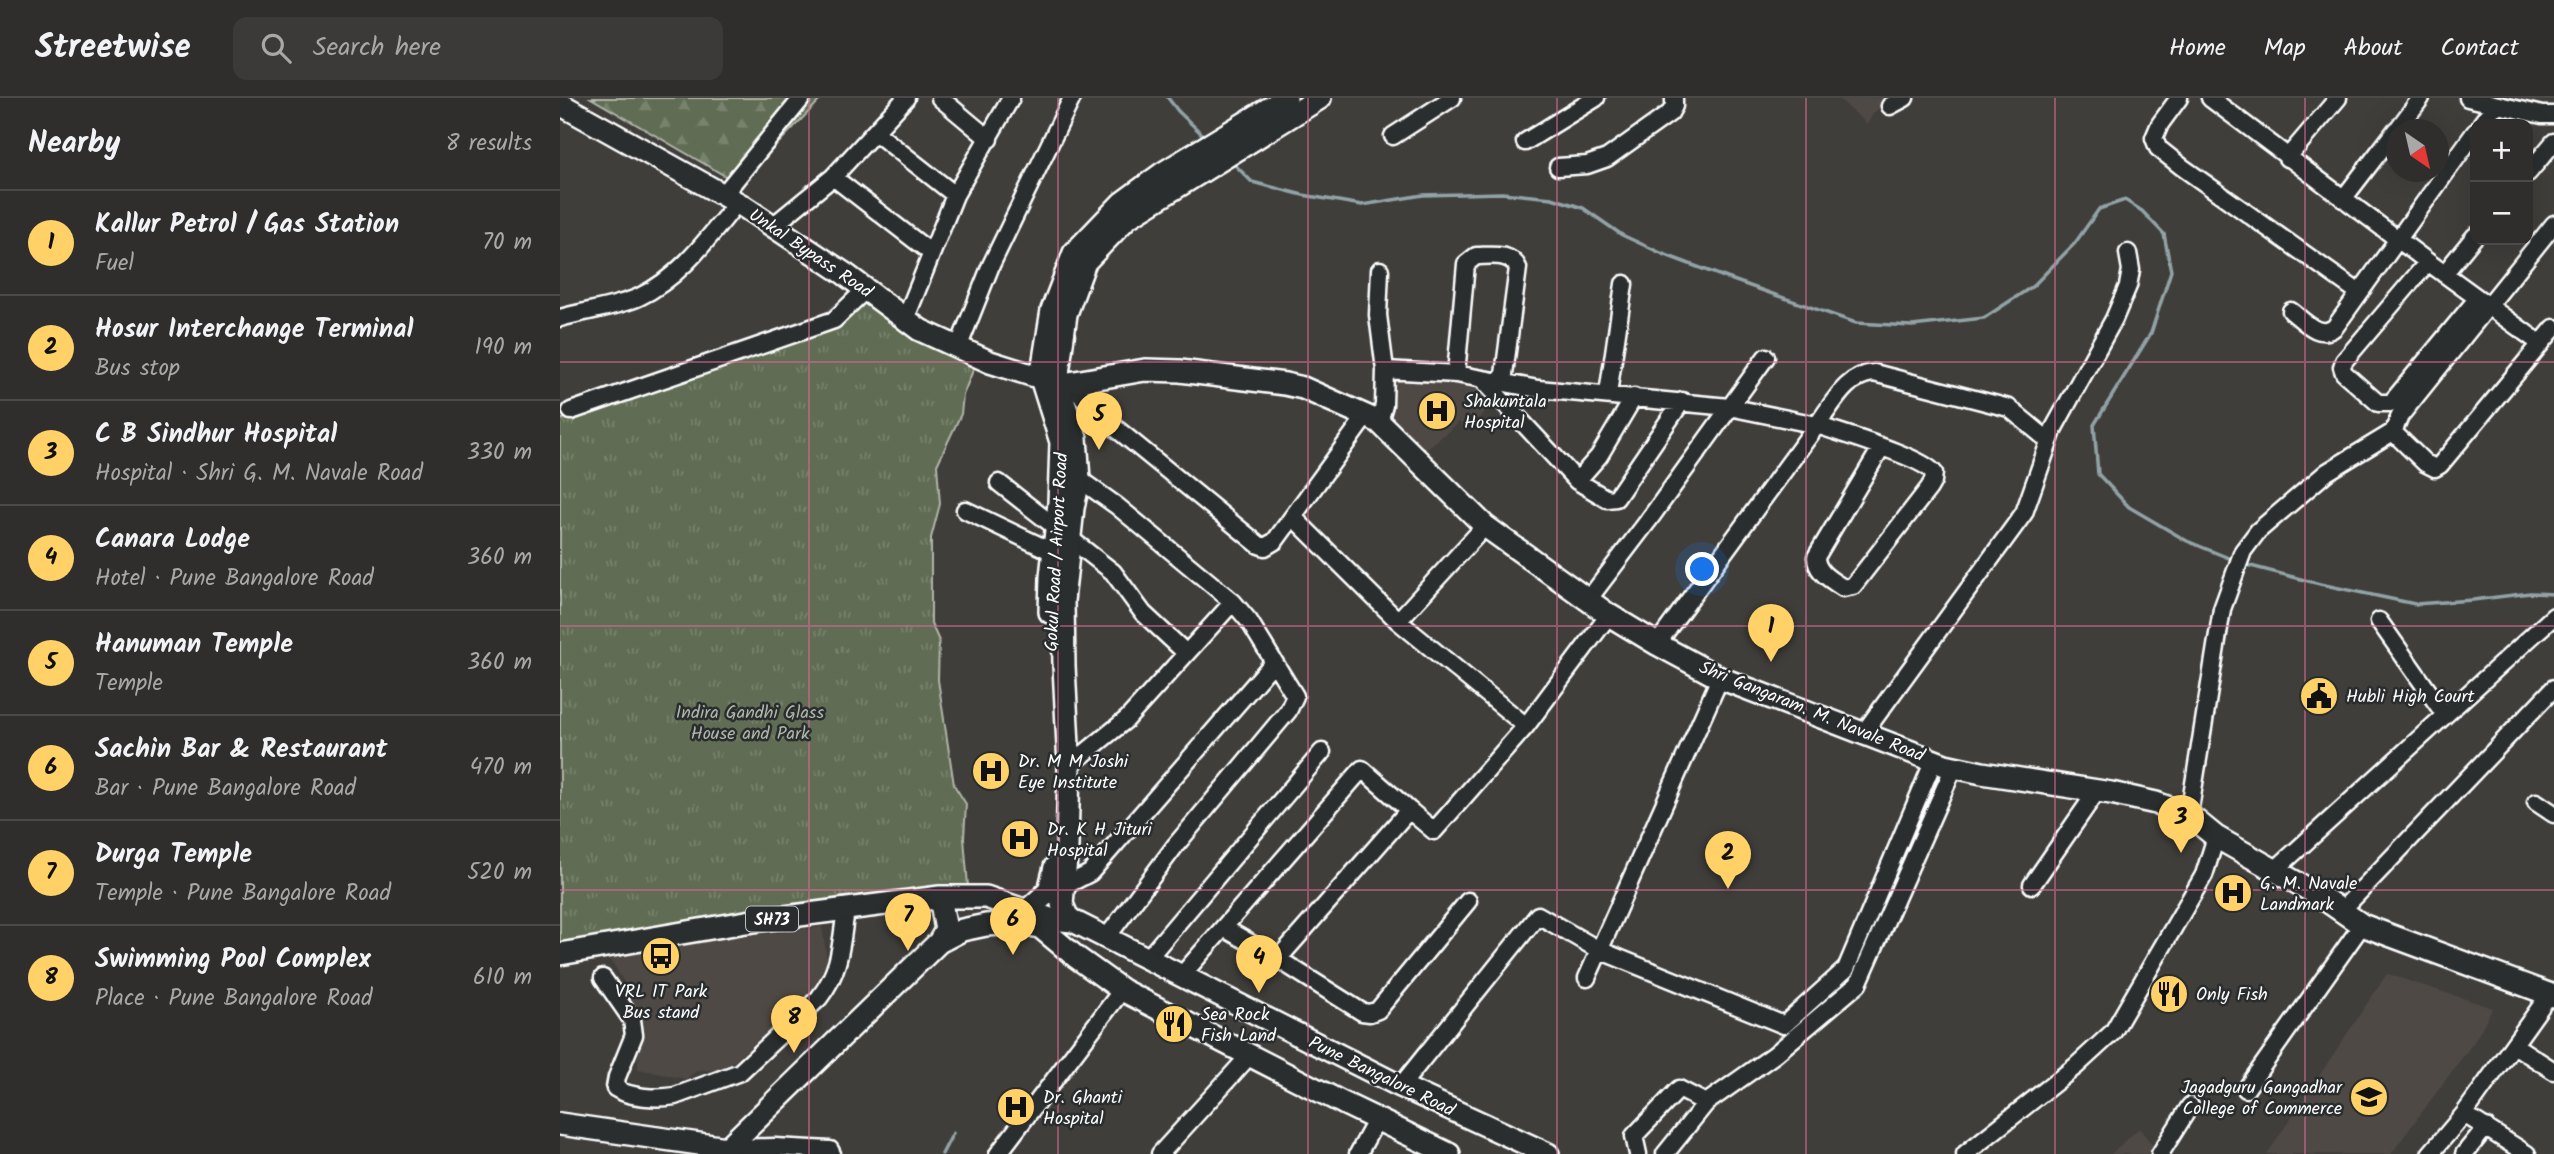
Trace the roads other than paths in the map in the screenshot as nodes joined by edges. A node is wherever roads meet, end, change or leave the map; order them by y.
1 (802, 98) edge
2 (906, 98) edge
3 (940, 98) edge
4 (1011, 98) edge
5 (1072, 98) edge
6 (1286, 98) edge
7 (1320, 98) edge
8 (1452, 98) edge
9 (1596, 98) edge
10 (1674, 98) edge
11 (1905, 98) edge
12 (2179, 98) edge
13 (2210, 98) edge
14 (2338, 98) edge
15 (2421, 98) edge
16 (2468, 98) edge
17 (560, 104) edge
18 (2495, 105) junction
19 (1890, 107) dead end
20 (2554, 115) edge
21 (2405, 119) edge
22 (2485, 119) edge
23 (875, 132) junction
24 (1393, 136) dead end
25 (989, 139) junction
26 (1237, 139) junction
27 (2470, 139) edge
28 (1525, 142) dead end
29 (2554, 142) edge
30 (2386, 144) edge
31 (2287, 158) junction
32 (1558, 167) dead end
33 (2533, 167) edge
34 (833, 177) junction
35 (955, 195) junction
36 (730, 199) junction
37 (2343, 199) junction
38 (2554, 224) edge
39 (773, 226) junction
40 (2398, 240) junction
41 (2470, 242) edge
42 (930, 252) junction
43 (2129, 253) dead end
44 (2428, 262) junction
45 (1380, 270) dead end
46 (2444, 274) junction
47 (1624, 284) dead end
48 (865, 289) junction
49 (2358, 292) junction
50 (2482, 302) junction
51 (2291, 311) dead end
52 (560, 318) edge
53 (905, 320) junction
54 (2554, 328) edge
55 (2541, 344) junction
56 (958, 348) junction
57 (1766, 357) dead end
58 (1385, 370) junction
59 (1456, 374) junction
60 (1482, 379) junction
61 (1056, 381) junction
62 (1503, 383) junction
63 (1608, 394) junction
64 (1634, 397) junction
65 (1682, 401) junction
66 (1728, 407) junction
67 (571, 411) dead end
68 (1373, 419) junction
69 (1817, 425) junction
70 (2393, 432) junction
71 (2049, 441) junction
72 (1881, 448) junction
73 (1079, 479) junction
74 (1577, 481) junction
75 (999, 483) dead end
76 (965, 510) dead end
77 (1293, 517) junction
78 (1485, 526) junction
79 (1060, 540) junction
80 (1588, 600) junction
81 (1233, 602) junction
82 (1609, 615) junction
83 (2554, 616) edge
84 (1398, 621) junction
85 (2379, 621) dead end
86 (1657, 644) junction
87 (1186, 653) junction
88 (1273, 663) junction
89 (1720, 678) junction
90 (2554, 688) edge
91 (2445, 715) junction
92 (1526, 726) junction
93 (1863, 734) junction
94 (1322, 752) dead end
95 (1944, 764) junction
96 (1069, 766) junction
97 (2097, 791) junction
98 (2536, 802) dead end
99 (1409, 810) junction
100 (2554, 814) edge
101 (2189, 815) junction
102 (2216, 837) junction
103 (2275, 870) junction
104 (1061, 877) junction
105 (2032, 885) dead end
106 (940, 897) junction
107 (1468, 901) dead end
108 (846, 909) junction
109 (2341, 911) junction
110 (1039, 919) junction
111 (1073, 921) junction
112 (2362, 925) junction
113 (1224, 928) junction
114 (1107, 937) junction
115 (939, 942) junction
116 (1599, 950) junction
117 (560, 954) edge
118 (1148, 958) junction
119 (1278, 958) junction
120 (1182, 975) junction
121 (603, 978) dead end
122 (1587, 978) dead end
123 (1122, 990) junction
124 (2552, 995) edge
125 (2514, 1045) junction
126 (1250, 1055) junction
127 (2554, 1071) edge
128 (1400, 1087) junction
129 (2246, 1089) dead end
130 (1706, 1103) junction
131 (2190, 1107) dead end
132 (2464, 1114) junction
133 (1377, 1119) junction
134 (560, 1124) edge
135 (2486, 1127) junction
136 (725, 1151) edge
137 (1002, 1152) edge
138 (832, 1154) edge
139 (1160, 1154) edge
140 (1358, 1154) edge
141 (1449, 1154) edge
142 (1548, 1154) edge
143 (1638, 1154) edge
144 (1665, 1154) edge
145 (1965, 1154) edge
146 (2160, 1154) edge
147 (2430, 1154) edge
148 (2463, 1154) edge
149 (2527, 1154) edge

1 - 36 street
2 - 23 street
3 - 25 street
4 - 25 street
5 - 56 street
6 - 26 main road, Gokul Road / Airport Road
7 - 26 main road, Gokul Road / Airport Road
8 - 24 street
9 - 28 street
10 - 32 street
11 - 19 street
12 - 49 street
13 - 31 street
14 - 31 street
15 - 21 street
16 - 18 street
17 - 36 main road, Unkal Bypass Road
18 - 20 street
18 - 22 street
23 - 34 street
23 - 35 street
25 - 35 street
26 - 61 main road, Gokul Road / Airport Road
27 - 40 street
29 - 33 street
30 - 37 street
31 - 37 street
34 - 39 street
34 - 42 street
35 - 42 street
36 - 39 main road, Unkal Bypass Road
36 - 52 street
37 - 40 street
38 - 50 street
39 - 48 main road, Unkal Bypass Road
40 - 44 street
40 - 49 street
41 - 46 street
42 - 53 street
43 - 71 street
44 - 46 street
44 - 50 street
45 - 58 street
46 - 50 street
47 - 63 street
48 - 53 main road, Unkal Bypass Road
48 - 67 street
49 - 51 street
50 - 55 street
50 - 70 street
53 - 56 main road, Unkal Bypass Road
54 - 55 street
55 - 70 street
56 - 61 main road, Unkal Bypass Road
57 - 66 street
58 - 59 street
58 - 68 street
59 - 60 street
59 - 62 street
60 - 62 street
60 - 74 street
61 - 68 main road, Shri Gangaram. M. Navale Road
61 - 73 main road, Gokul Road / Airport Road
61 - 77 street
61 - 79 main road, Gokul Road / Airport Road
62 - 63 street
63 - 64 street
64 - 65 street
64 - 74 street
65 - 66 street
65 - 74 street
66 - 69 street
66 - 80 street
68 - 77 street
68 - 78 main road, Shri Gangaram. M. Navale Road
69 - 71 street
69 - 72 street
69 - 86 street
70 - 101 street
71 - 93 street
72 - 72 street
73 - 79 main road, Gokul Road / Airport Road
73 - 81 street
75 - 79 street
76 - 79 street
77 - 84 street
78 - 80 main road, Shri Gangaram. M. Navale Road
78 - 84 street
79 - 87 street
79 - 96 main road, Gokul Road / Airport Road
79 - 104 main road, Gokul Road / Airport Road
80 - 82 main road, Shri Gangaram. M. Navale Road
81 - 87 street
81 - 88 street
82 - 86 main road, Shri Gangaram. M. Navale Road
82 - 92 street
83 - 91 street
84 - 92 street
85 - 91 street
86 - 89 main road, Shri Gangaram. M. Navale Road
87 - 96 street
88 - 104 street
88 - 114 street
89 - 93 main road, Shri Gangaram. M. Navale Road
89 - 116 street
90 - 109 street
91 - 103 street
92 - 99 street
93 - 95 main road, Shri Gangaram. M. Navale Road
94 - 118 street
95 - 97 main road, Shri Gangaram. M. Navale Road
95 - 116 street
95 - 130 street
96 - 104 main road, Gokul Road / Airport Road
97 - 101 main road, Shri Gangaram. M. Navale Road
97 - 105 street
98 - 100 street
99 - 113 street
99 - 119 street
101 - 102 main road, Shri Gangaram. M. Navale Road
102 - 103 main road, Shri Gangaram. M. Navale Road
102 - 145 street
103 - 109 main road, Shri Gangaram. M. Navale Road
104 - 110 main road
104 - 111 main road, Gokul Road / Airport Road
106 - 108 main road, SH73
106 - 110 main road, Pune Bangalore Road / SH73
106 - 115 main road
107 - 119 street
108 - 117 main road, SH73
108 - 121 street
109 - 112 main road, Shri Gangaram. M. Navale Road
110 - 111 main road, Pune Bangalore Road / SH73
110 - 115 main road, Pune Bangalore Road / SH73
110 - 123 main road, Pune Bangalore Road / SH73
111 - 114 main road, Pune Bangalore Road / SH73
112 - 124 main road, Shri Gangaram. M. Navale Road
112 - 129 street
113 - 119 street
113 - 120 street
114 - 118 main road, Pune Bangalore Road / SH73
115 - 136 main road, Pune Bangalore Road / SH73
116 - 122 street
116 - 128 street
118 - 120 main road, Pune Bangalore Road / SH73
120 - 128 main road, Pune Bangalore Road / SH73
123 - 126 main road, Pune Bangalore Road / SH73
123 - 137 street
124 - 125 street
125 - 127 street
125 - 132 street
126 - 133 main road, Pune Bangalore Road / SH73
126 - 139 street
128 - 142 main road, Pune Bangalore Road / SH73
130 - 143 street
130 - 144 street
131 - 146 street
132 - 135 street
132 - 147 street
133 - 140 street
133 - 141 main road, Pune Bangalore Road / SH73
134 - 136 main road
135 - 148 street
135 - 149 street
136 - 138 street

